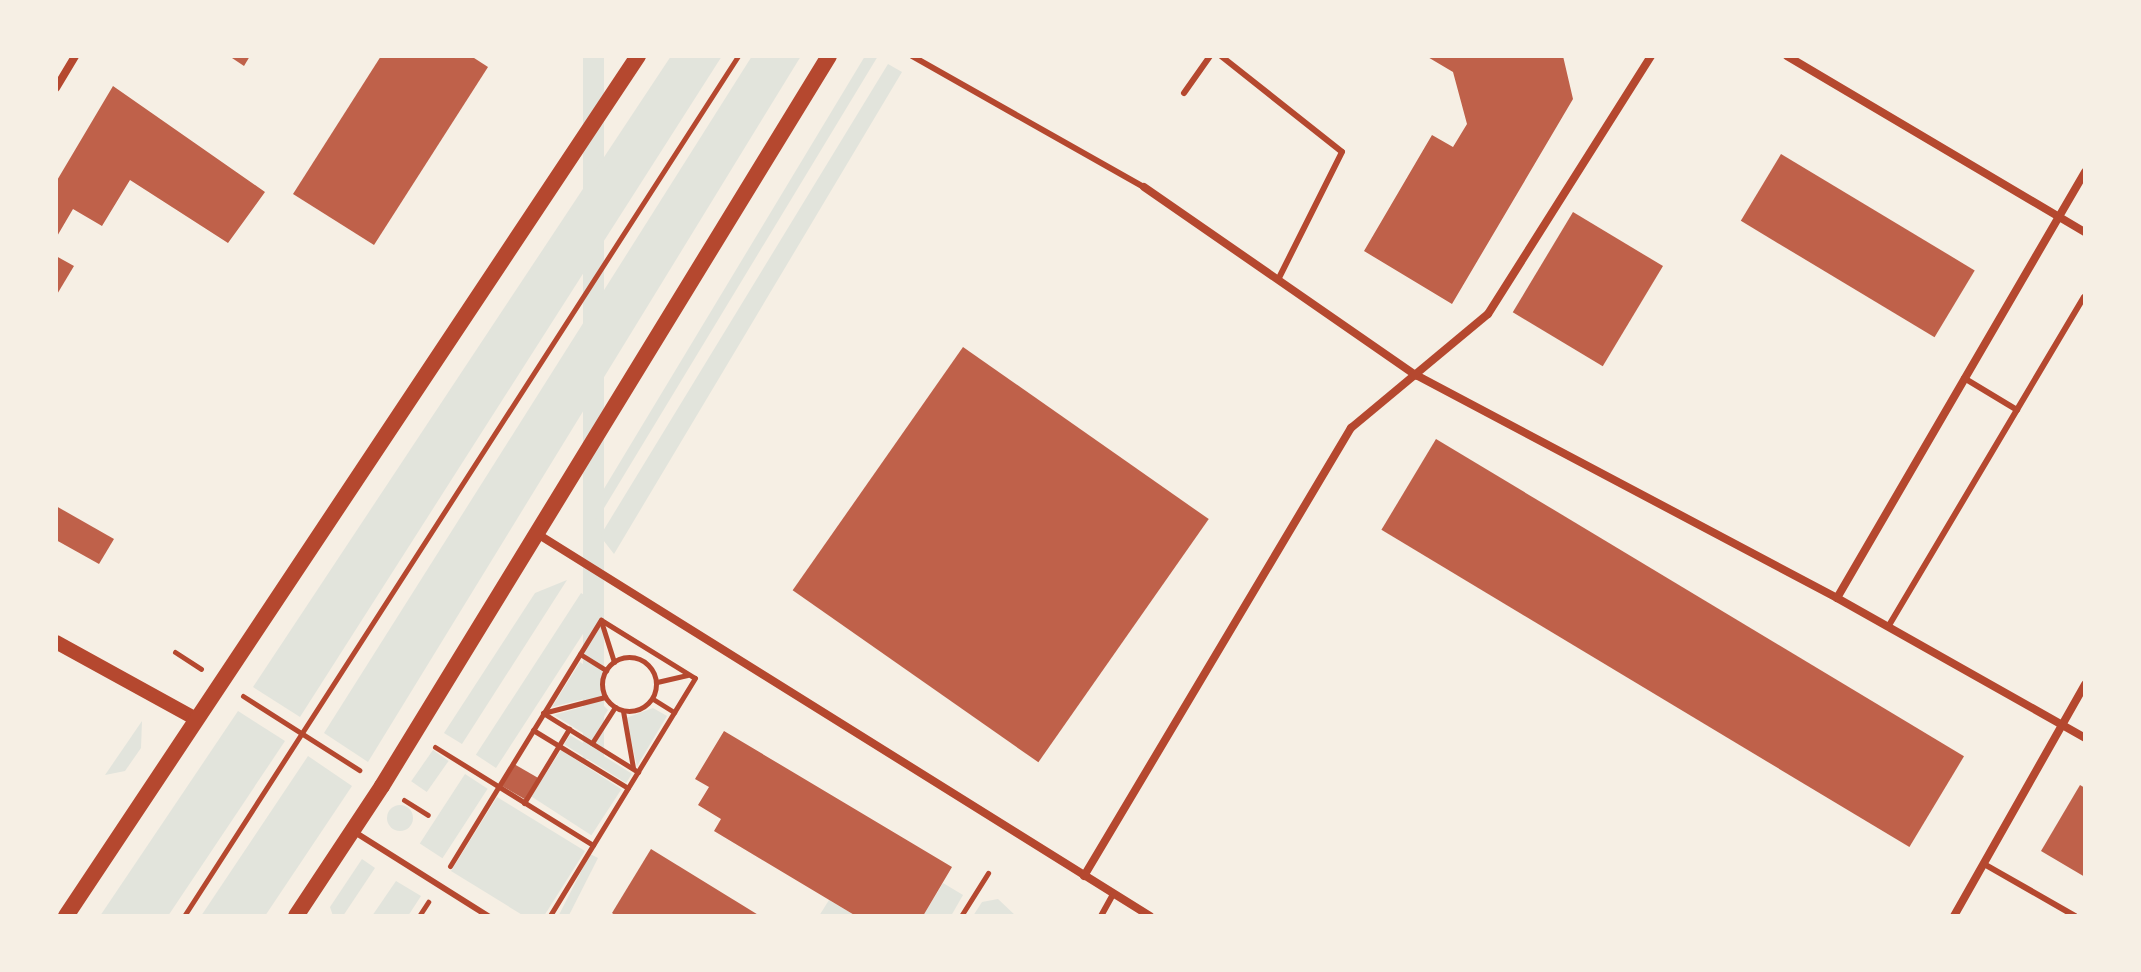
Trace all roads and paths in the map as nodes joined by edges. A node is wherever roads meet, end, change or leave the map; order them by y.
1 (75, 56) edge
2 (638, 56) edge
3 (738, 56) edge
4 (829, 56) edge
5 (912, 56) edge
6 (1210, 56) edge
7 (1221, 56) edge
8 (1651, 56) edge
9 (1787, 56) edge
10 (56, 88) edge
11 (1184, 93) dead end
12 (2085, 172) edge
13 (1144, 187) joint
14 (2059, 213) junction
15 (2085, 232) edge
16 (1279, 278) junction
17 (2084, 297) edge
18 (1416, 375) junction
19 (1964, 378) junction
20 (2017, 410) junction
21 (536, 533) junction
22 (1837, 598) junction
23 (601, 620) junction
24 (1888, 627) junction
25 (56, 642) edge
26 (650, 650) junction
27 (175, 652) dead end
28 (580, 654) junction
29 (644, 660) junction
30 (614, 662) junction
31 (606, 670) junction
32 (689, 674) junction
33 (657, 682) junction
34 (221, 683) junction
35 (2085, 684) edge
36 (605, 697) junction
37 (653, 699) junction
38 (615, 707) junction
39 (623, 711) junction
40 (674, 712) junction
41 (543, 713) junction
42 (196, 719) junction
43 (2065, 725) junction
44 (569, 729) junction
45 (533, 730) junction
46 (304, 735) junction
47 (413, 735) junction
48 (2085, 738) edge
49 (592, 743) junction
50 (559, 746) junction
51 (635, 770) junction
52 (382, 786) junction
53 (498, 787) junction
54 (628, 788) junction
55 (524, 803) junction
56 (428, 815) dead end
57 (353, 831) junction
58 (593, 845) junction
59 (1984, 864) junction
60 (988, 873) dead end
61 (1084, 876) junction
62 (439, 885) junction
63 (1114, 893) junction
64 (66, 916) edge
65 (184, 916) edge
66 (296, 916) edge
67 (419, 916) edge
68 (488, 916) edge
69 (550, 916) edge
70 (961, 916) edge
71 (1101, 916) edge
72 (1150, 916) edge
73 (1954, 916) edge
74 (2075, 916) edge

1 - 10 street
2 - 34 main road
3 - 46 path
4 - 21 main road
5 - 13 lane
6 - 11 lane
7 - 16 lane
8 - 18 street
9 - 14 street
12 - 14 street
13 - 16 street
14 - 15 street
14 - 19 street
16 - 18 street
17 - 20 lane
18 - 22 street
18 - 61 street
19 - 20 lane
19 - 22 street
20 - 24 lane
21 - 47 main road
21 - 61 street
22 - 24 street
23 - 26 path
23 - 28 path
23 - 30 path
24 - 43 street
25 - 42 street
26 - 29 path
26 - 32 path
27 - 34 path
28 - 31 path
28 - 41 path
29 - 30 path
29 - 33 path
30 - 31 path
31 - 36 path
32 - 33 path
32 - 40 path
33 - 37 path
34 - 42 main road
34 - 46 path
35 - 43 street
36 - 38 path
36 - 41 path
37 - 39 path
37 - 40 path
38 - 39 path
38 - 49 path
39 - 51 path
40 - 51 path
41 - 44 path
41 - 45 path
42 - 64 main road
43 - 48 street
43 - 59 street
44 - 49 path
44 - 50 path
45 - 50 path
45 - 53 path
46 - 52 path
46 - 65 path
47 - 52 main road
47 - 53 path
49 - 51 path
50 - 54 path
50 - 55 path
51 - 54 path
52 - 56 path
52 - 57 main road
53 - 55 path
53 - 62 path
54 - 58 path
55 - 58 path
57 - 62 lane
57 - 66 main road
58 - 69 path
59 - 73 street
59 - 74 lane
60 - 70 path
61 - 63 street
62 - 67 path
62 - 68 lane
63 - 71 lane
63 - 72 street

